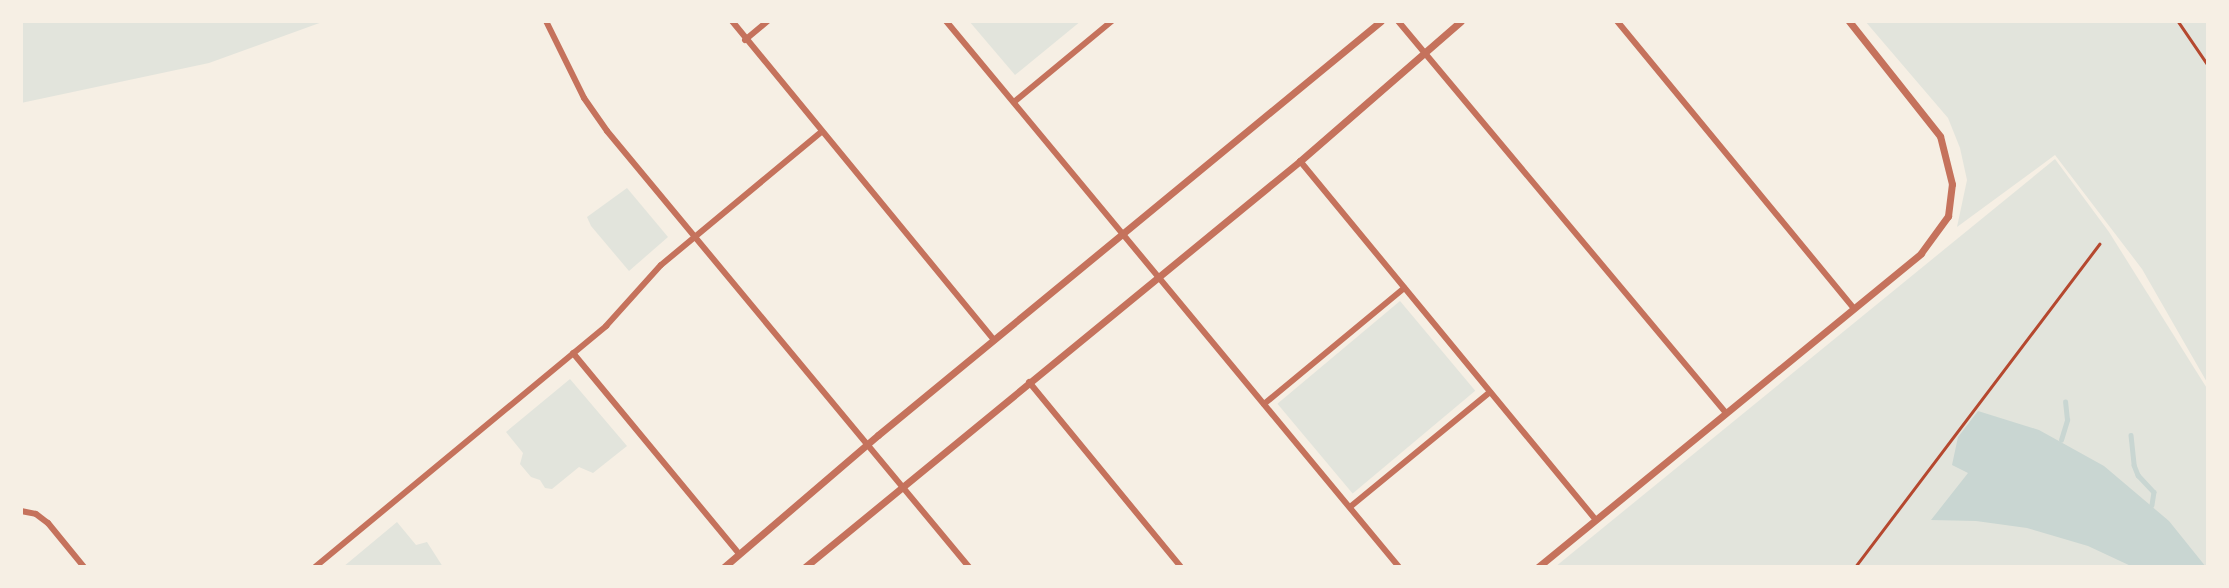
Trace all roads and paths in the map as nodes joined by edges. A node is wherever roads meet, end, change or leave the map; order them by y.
1 (546, 21) edge
2 (732, 21) edge
3 (768, 21) edge
4 (947, 21) edge
5 (1112, 21) edge
6 (1381, 21) edge
7 (1398, 21) edge
8 (1461, 21) edge
9 (1617, 21) edge
10 (1849, 21) edge
11 (2178, 21) edge
12 (745, 40) junction
13 (1426, 54) junction
14 (2208, 65) edge
15 (1014, 102) junction
16 (821, 132) junction
17 (1300, 161) junction
18 (1123, 234) junction
19 (694, 237) junction
20 (2099, 244) dead end
21 (1158, 276) junction
22 (1404, 288) junction
23 (1854, 309) junction
24 (993, 340) junction
25 (573, 353) junction
26 (1029, 382) junction
27 (1490, 392) junction
28 (1264, 404) junction
29 (1726, 413) junction
30 (867, 444) junction
31 (902, 487) junction
32 (1350, 508) junction
33 (21, 511) edge
34 (1596, 520) junction
35 (739, 554) junction
36 (85, 567) edge
37 (315, 567) edge
38 (724, 567) edge
39 (805, 567) edge
40 (969, 567) edge
41 (1181, 567) edge
42 (1399, 567) edge
43 (1538, 567) edge
44 (1855, 567) edge

1 - 19 street
2 - 12 street
3 - 12 street
4 - 15 street
5 - 15 street
6 - 18 street
7 - 13 street
8 - 13 street
9 - 23 street
10 - 23 street
11 - 14 path
12 - 16 street
13 - 17 street
13 - 29 street
15 - 18 street
16 - 19 street
16 - 24 street
17 - 21 street
17 - 22 street
18 - 21 street
18 - 24 street
19 - 25 street
19 - 30 street
20 - 44 path
21 - 26 street
21 - 28 street
22 - 27 street
22 - 28 street
23 - 29 street
24 - 30 street
25 - 35 street
25 - 37 street
26 - 31 street
26 - 41 street
27 - 32 street
27 - 34 street
28 - 32 street
29 - 34 street
30 - 31 street
30 - 35 street
31 - 39 street
31 - 40 street
32 - 42 street
33 - 36 street
34 - 43 street
35 - 38 street

